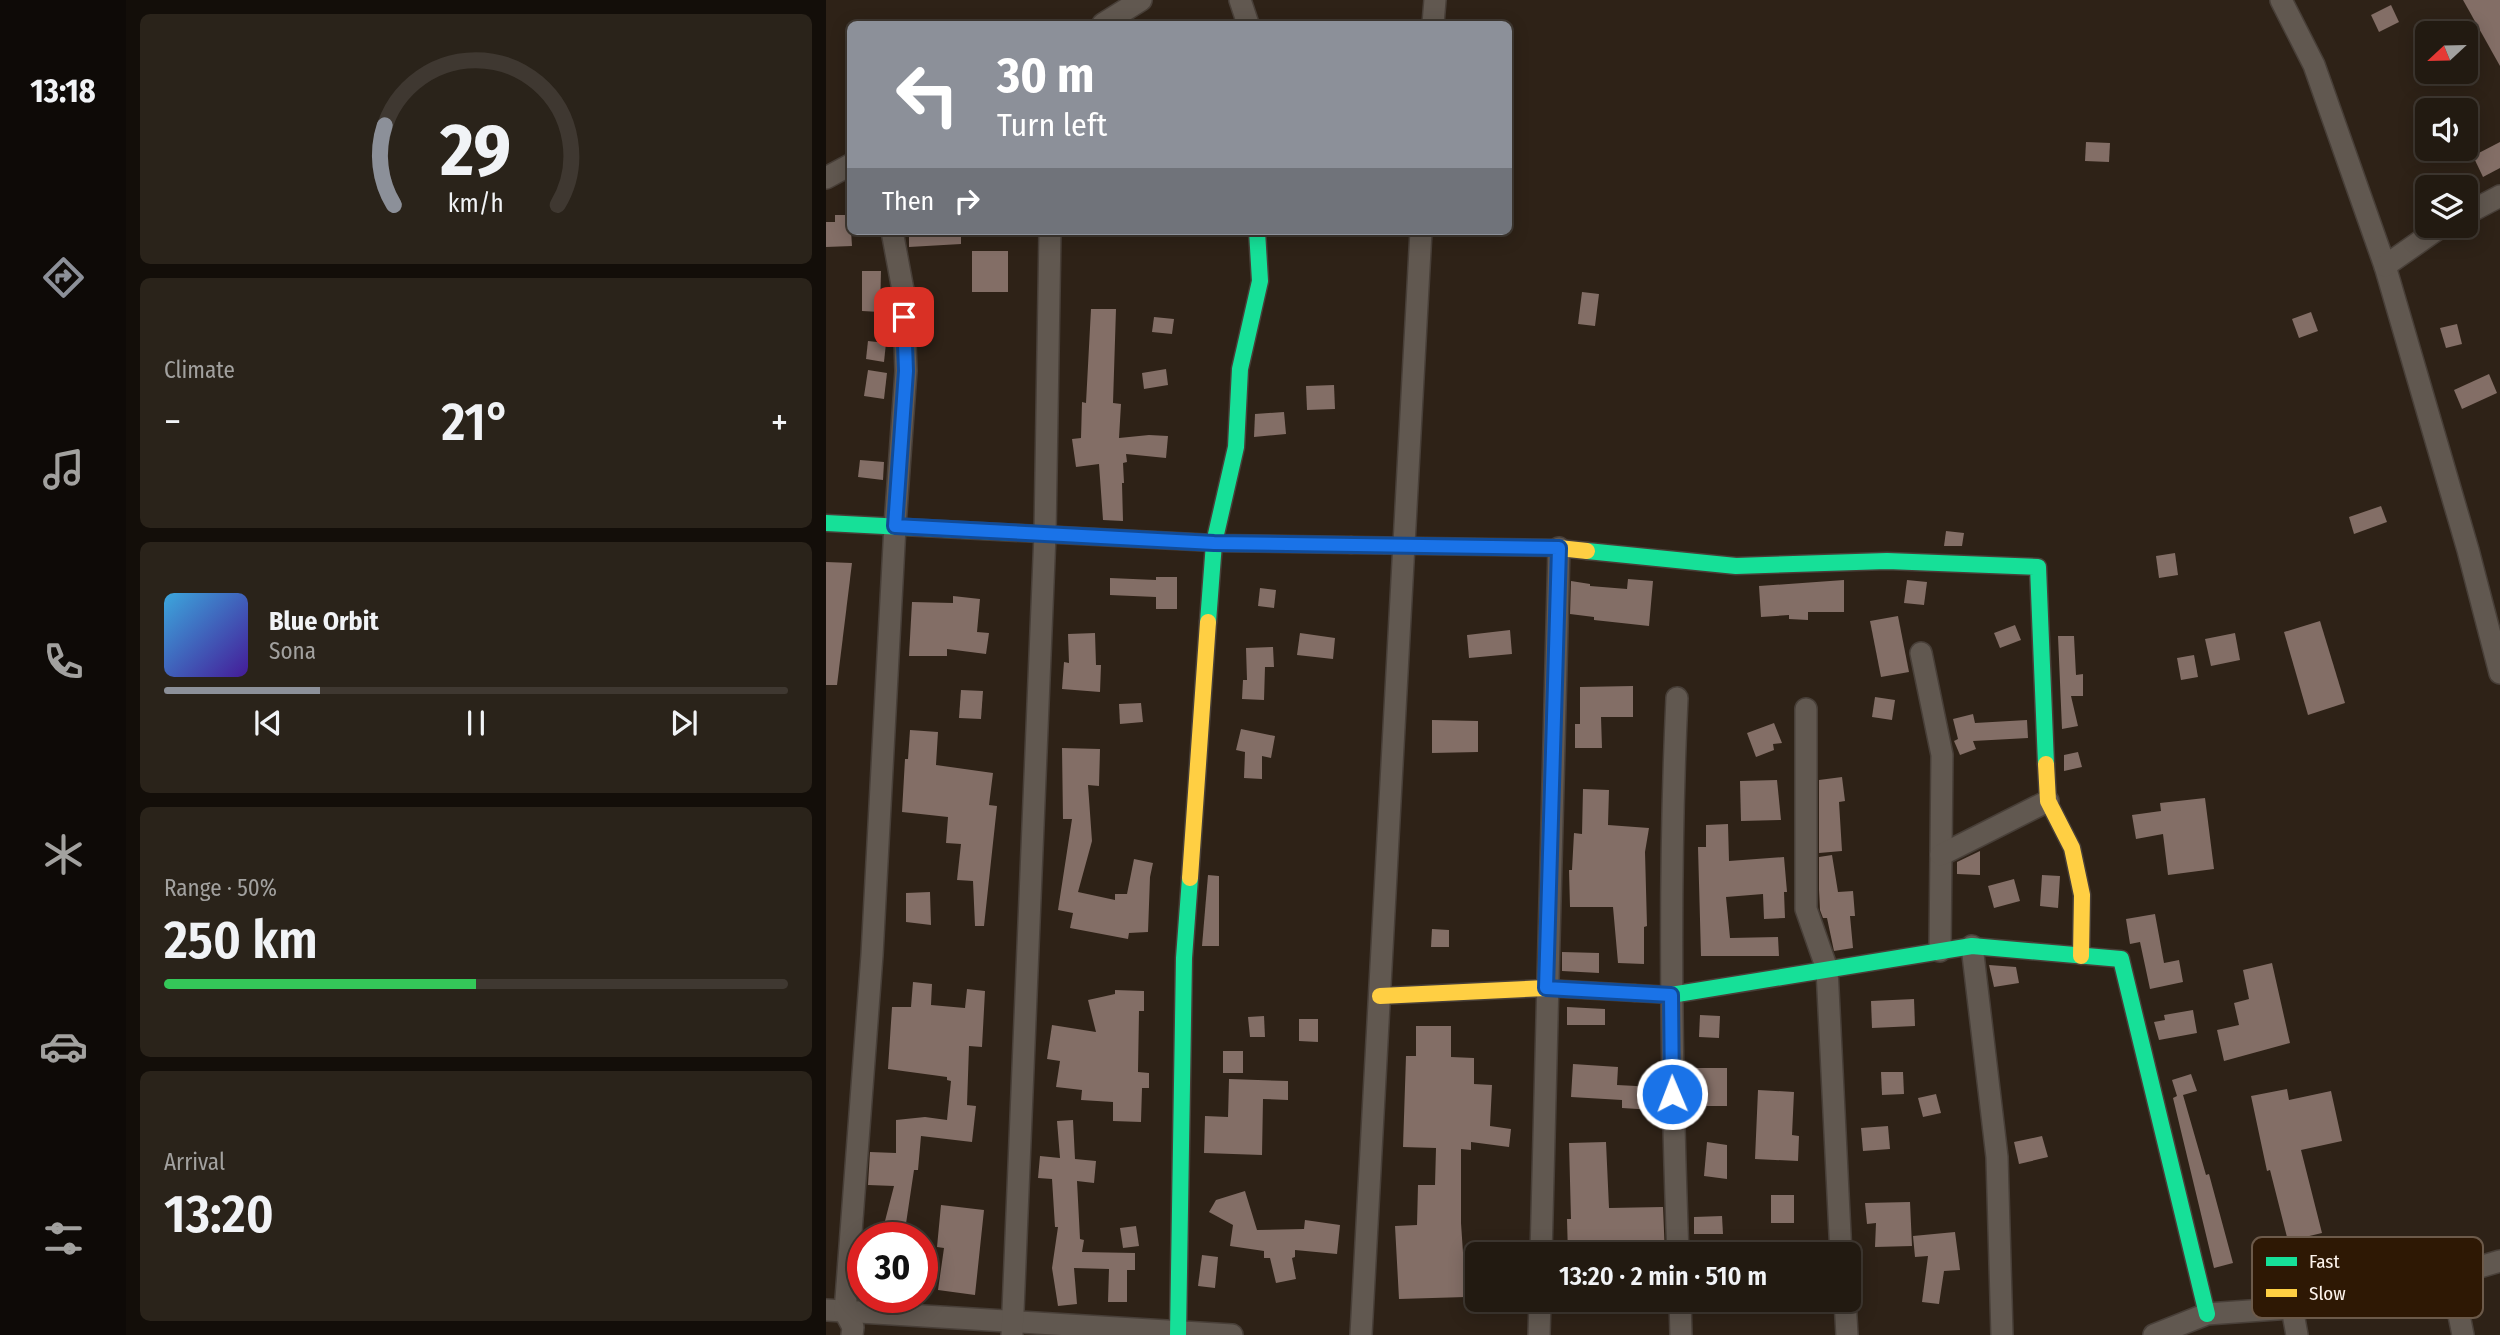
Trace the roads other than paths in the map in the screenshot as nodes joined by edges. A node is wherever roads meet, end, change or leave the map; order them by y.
1 (1140, 0) edge
2 (1240, 0) edge
3 (1435, 0) edge
4 (2281, 0) edge
5 (1108, 21) edge
6 (1247, 21) edge
7 (1433, 21) edge
8 (847, 167) edge
9 (826, 178) edge
10 (2500, 196) edge
11 (2478, 208) edge
12 (893, 235) edge
13 (1050, 235) edge
14 (1257, 235) edge
15 (1421, 235) edge
16 (2425, 238) edge
17 (2385, 266) junction
18 (826, 523) edge
19 (895, 526) junction
20 (1045, 534) junction
21 (1214, 543) junction
22 (1402, 546) junction
23 (1559, 548) junction
24 (1921, 653) dead end
25 (2500, 673) edge
26 (1677, 698) dead end
27 (1806, 709) dead end
28 (2048, 801) junction
29 (1941, 855) junction
30 (1972, 946) junction
31 (1940, 951) junction
32 (2081, 956) junction
33 (1827, 969) junction
34 (1546, 988) junction
35 (1671, 995) junction
36 (1380, 996) junction
37 (1541, 1242) edge
38 (1678, 1242) edge
39 (1840, 1242) edge
40 (2500, 1261) edge
41 (2483, 1266) edge
42 (835, 1311) edge
43 (2252, 1311) edge
44 (1540, 1312) edge
45 (1680, 1312) edge
46 (1846, 1312) edge
47 (2207, 1314) junction
48 (1012, 1329) edge
49 (1179, 1334) edge
50 (852, 1335) edge
51 (1231, 1335) edge
52 (1361, 1335) edge
53 (1539, 1335) edge
54 (1681, 1335) edge
55 (1847, 1335) edge
56 (2002, 1335) edge
57 (2154, 1335) edge

1 - 5 street
2 - 6 street
3 - 7 street
4 - 17 street
8 - 9 street
10 - 11 street
12 - 19 street
13 - 20 street
14 - 21 street
15 - 22 street
16 - 17 street
17 - 25 street
18 - 19 street
19 - 20 street
19 - 42 street
20 - 21 street
20 - 48 street
21 - 22 street
21 - 49 street
22 - 23 street
22 - 36 street
23 - 28 street
23 - 34 street
24 - 29 street
26 - 35 street
27 - 33 street
28 - 29 street
28 - 32 street
29 - 31 street
30 - 31 street
30 - 32 street
30 - 56 street
31 - 33 street
32 - 47 street
33 - 35 street
33 - 39 street
34 - 35 street
34 - 36 street
34 - 37 street
35 - 38 street
36 - 52 street
40 - 41 street
42 - 48 street
42 - 50 street
43 - 47 street
44 - 53 street
45 - 54 street
46 - 55 street
47 - 57 street
48 - 49 street
49 - 51 street

